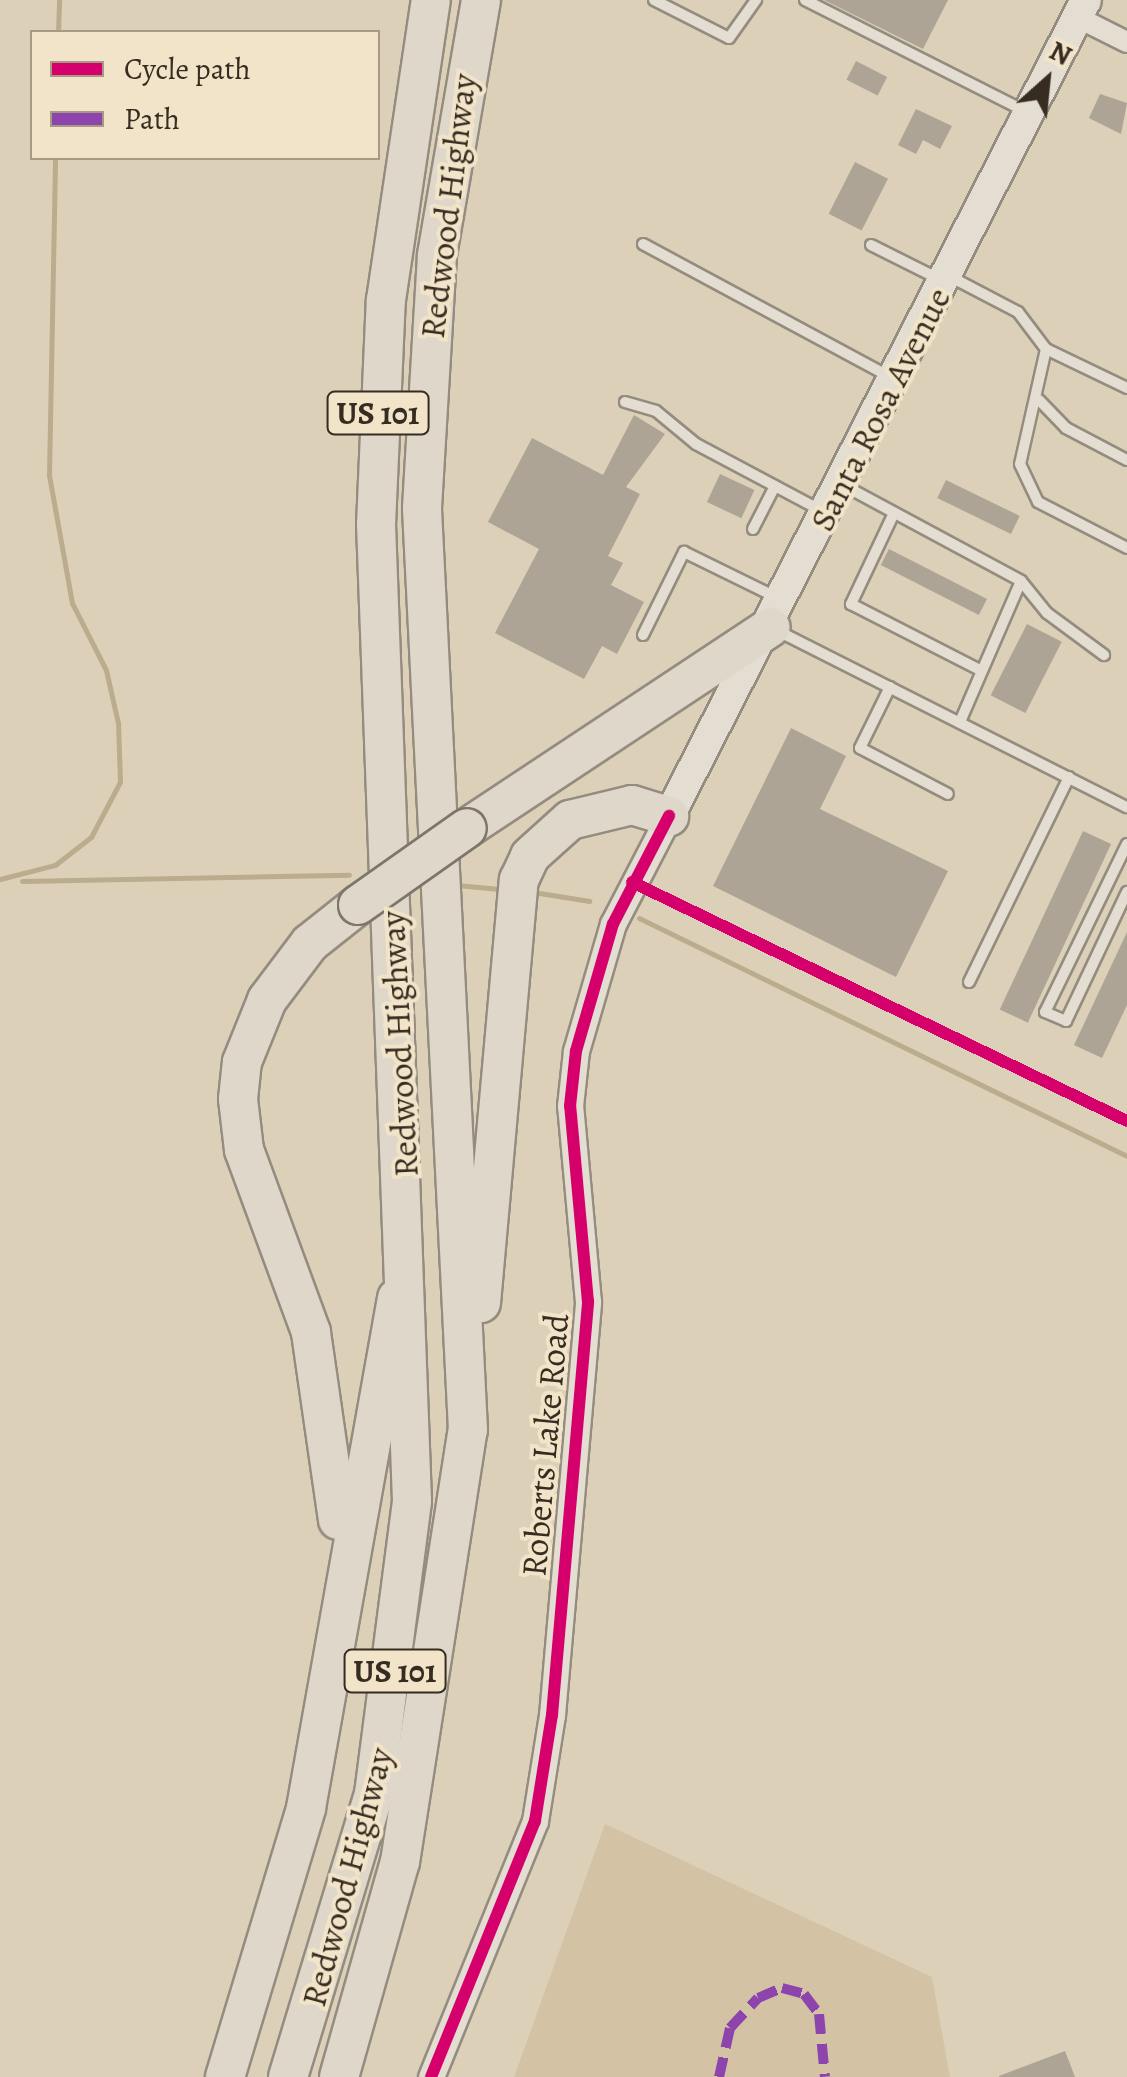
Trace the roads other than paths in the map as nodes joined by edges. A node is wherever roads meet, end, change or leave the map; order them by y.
1 (431, 0) edge
2 (480, 0) edge
3 (654, 0) edge
4 (756, 0) edge
5 (805, 0) edge
6 (1081, 9) edge
7 (1127, 42) edge
8 (1029, 113) junction
9 (644, 244) dead end
10 (872, 245) dead end
11 (946, 278) junction
12 (1046, 349) junction
13 (895, 380) junction
14 (1127, 388) edge
15 (1038, 400) junction
16 (625, 402) dead end
17 (1127, 460) edge
18 (842, 485) junction
19 (775, 486) junction
20 (828, 513) junction
21 (894, 513) junction
22 (753, 529) dead end
23 (1127, 548) edge
24 (1020, 581) junction
25 (777, 614) junction
26 (643, 635) dead end
27 (1104, 655) dead end
28 (978, 669) junction
29 (890, 687) junction
30 (960, 722) junction
31 (1069, 777) junction
32 (948, 794) dead end
33 (1127, 806) edge
34 (669, 816) junction
35 (1127, 844) edge
36 (1127, 892) edge
37 (969, 982) dead end
38 (408, 1252) junction
39 (468, 1430) junction
40 (335, 1614) junction
41 (225, 2077) edge
42 (288, 2077) edge
43 (339, 2077) edge
44 (431, 2077) edge

1 - 38 highway, Redwood Highway / US 101
2 - 39 highway, Redwood Highway / US 101
3 - 4 lane
5 - 8 lane
6 - 7 street
6 - 8 main road, Santa Rosa Avenue
8 - 11 main road, Santa Rosa Avenue
9 - 13 lane
10 - 11 lane
11 - 12 lane
11 - 13 main road, Santa Rosa Avenue
12 - 14 lane
12 - 15 lane
13 - 18 main road, Santa Rosa Avenue
15 - 17 lane
15 - 23 lane
16 - 19 lane
18 - 20 main road, Santa Rosa Avenue
18 - 21 lane
19 - 20 lane
19 - 22 lane
20 - 25 main road, Santa Rosa Avenue
21 - 24 lane
21 - 28 lane
24 - 27 lane
24 - 28 lane
25 - 26 lane
25 - 29 lane
25 - 34 main road, Santa Rosa Avenue
25 - 40 highway, bridge
28 - 30 lane
29 - 30 lane
29 - 32 lane
30 - 31 lane
31 - 33 lane
31 - 37 lane
34 - 39 highway
34 - 44 street, Roberts Lake Road
35 - 36 lane
38 - 40 highway
38 - 42 highway, Redwood Highway / US 101
39 - 43 highway, Redwood Highway / US 101
40 - 41 highway

